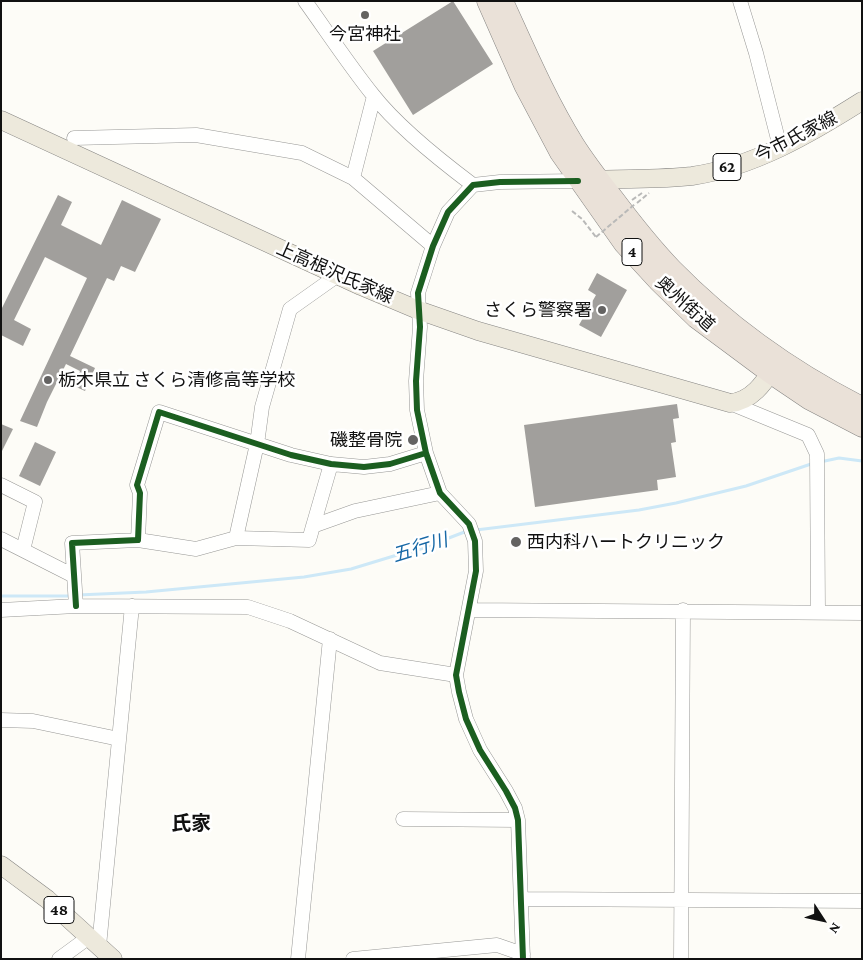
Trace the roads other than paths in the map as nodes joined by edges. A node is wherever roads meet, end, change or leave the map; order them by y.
1 (305, 1) edge
2 (488, 1) edge
3 (502, 1) edge
4 (740, 1) edge
5 (374, 96) junction
6 (862, 102) edge
7 (1, 120) edge
8 (74, 138) dead end
9 (780, 147) junction
10 (352, 178) junction
11 (599, 180) junction
12 (578, 181) junction
13 (474, 185) junction
14 (433, 246) junction
15 (338, 275) junction
16 (418, 310) junction
17 (775, 366) junction
18 (730, 403) junction
19 (862, 408) edge
20 (862, 427) edge
21 (257, 444) junction
22 (426, 453) junction
23 (330, 464) junction
24 (1, 485) edge
25 (440, 494) junction
26 (313, 526) junction
27 (236, 538) junction
28 (1, 539) edge
29 (138, 540) junction
30 (23, 550) junction
31 (74, 576) junction
32 (76, 606) junction
33 (132, 606) junction
34 (1, 610) edge
35 (469, 610) junction
36 (684, 610) junction
37 (818, 612) junction
38 (862, 612) edge
39 (330, 639) junction
40 (456, 675) junction
41 (1, 720) edge
42 (119, 739) junction
43 (403, 819) dead end
44 (518, 820) junction
45 (1, 865) edge
46 (522, 899) junction
47 (682, 900) junction
48 (862, 901) edge
49 (94, 942) junction
50 (523, 956) edge
51 (59, 959) edge
52 (113, 959) edge
53 (298, 959) edge
54 (353, 959) edge
55 (681, 959) edge

1 - 5 street
2 - 12 highway, 奥州街道 / 4
3 - 11 highway, 奥州街道 / 4
4 - 9 street
5 - 10 street
5 - 13 street
6 - 9 main road, 今市氏家線 / 62
7 - 15 main road, 上高根沢氏家線
8 - 10 street
9 - 11 main road, 今市氏家線 / 62
10 - 14 street
11 - 12 main road, 今市氏家線 / 62
11 - 17 highway, 奥州街道 / 4
12 - 13 street
12 - 17 highway, 奥州街道 / 4
13 - 14 street
14 - 16 street
15 - 16 main road, 上高根沢氏家線
15 - 21 street
16 - 18 main road, 上高根沢氏家線
16 - 22 street
17 - 18 main road
17 - 19 highway, 奥州街道 / 4
17 - 20 highway, 奥州街道 / 4
18 - 37 street
21 - 23 street
21 - 27 street
21 - 29 street
22 - 23 street
22 - 25 street
23 - 26 street
24 - 30 street
25 - 26 street
25 - 35 street
26 - 27 street
27 - 29 street
28 - 30 street
29 - 31 street
30 - 31 street
31 - 32 street
32 - 33 street
32 - 34 street
33 - 39 street
33 - 42 street
35 - 36 street
35 - 40 street
36 - 37 street
36 - 47 street
37 - 38 street
39 - 40 street
39 - 53 street
40 - 44 street
41 - 42 street
42 - 49 street
43 - 44 street
44 - 46 street
45 - 49 main road, 48
46 - 47 street
46 - 50 street
47 - 48 street
47 - 55 street
49 - 51 street
49 - 52 main road, 48
50 - 54 street

